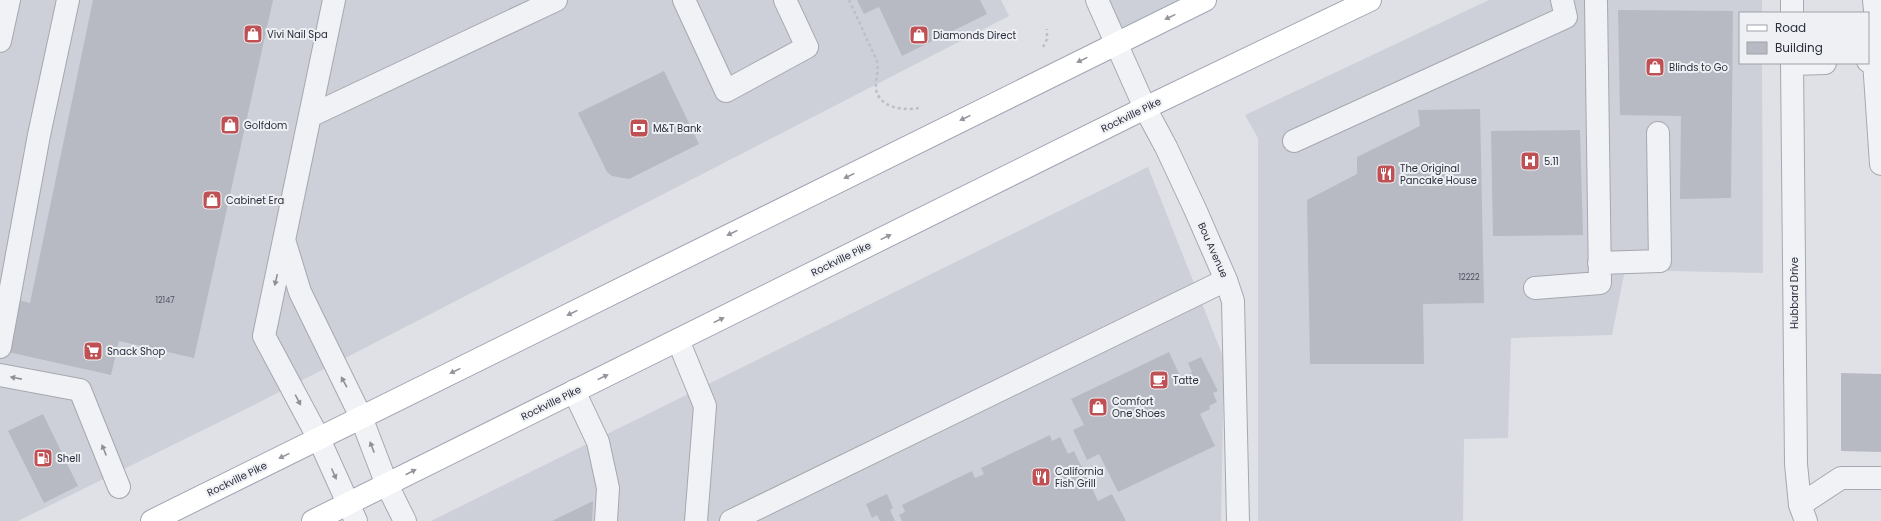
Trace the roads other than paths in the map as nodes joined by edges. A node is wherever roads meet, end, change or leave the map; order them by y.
1 (9, 0) edge
2 (68, 0) edge
3 (334, 0) edge
4 (556, 0) edge
5 (684, 0) edge
6 (785, 0) edge
7 (1097, 0) edge
8 (1205, 0) edge
9 (1370, 0) edge
10 (1792, 0) edge
11 (1874, 0) edge
12 (1598, 1) edge
13 (1564, 8) edge
14 (1792, 12) edge
15 (0, 41) edge
16 (1117, 43) junction
17 (1874, 61) edge
18 (1792, 64) edge
19 (1145, 108) junction
20 (310, 116) junction
21 (1658, 132) dead end
22 (1294, 141) dead end
23 (1881, 164) edge
24 (284, 242) junction
25 (1600, 263) junction
26 (1226, 280) junction
27 (1535, 288) dead end
28 (678, 340) junction
29 (0, 347) edge
30 (0, 375) edge
31 (574, 391) junction
32 (361, 417) junction
33 (319, 439) junction
34 (1881, 478) edge
35 (387, 485) junction
36 (119, 487) dead end
37 (352, 512) edge
38 (1803, 513) edge
39 (152, 521) edge
40 (313, 521) edge
41 (405, 521) edge
42 (606, 521) edge
43 (696, 521) edge
44 (731, 521) edge
45 (1238, 521) edge

1 - 15 street
2 - 29 street
3 - 20 street
4 - 20 street
5 - 6 street
7 - 16 street, Bou Avenue
8 -> 16 main road, Rockville Pike
9 - 19 main road, Rockville Pike
10 - 14 street
11 - 17 street
12 - 13 street
12 - 25 street
13 - 22 street
16 - 19 street, Bou Avenue
16 -> 32 main road, Rockville Pike
17 - 23 street
18 - 38 street, Hubbard Drive
19 - 26 street, Bou Avenue
28 -> 19 main road, Rockville Pike
20 - 24 street
21 - 25 street
32 -> 24 street
24 -> 33 street
25 - 27 street
26 - 44 street
26 - 45 street, Bou Avenue
31 -> 28 main road, Rockville Pike
28 - 43 street
36 -> 30 street
35 -> 31 main road, Rockville Pike
31 - 42 street
32 - 33 main road, Rockville Pike
35 -> 32 street
33 -> 37 street
33 -> 39 main road, Rockville Pike
34 - 38 street
35 - 37 main road, Rockville Pike
35 - 41 street
37 - 40 main road, Rockville Pike

